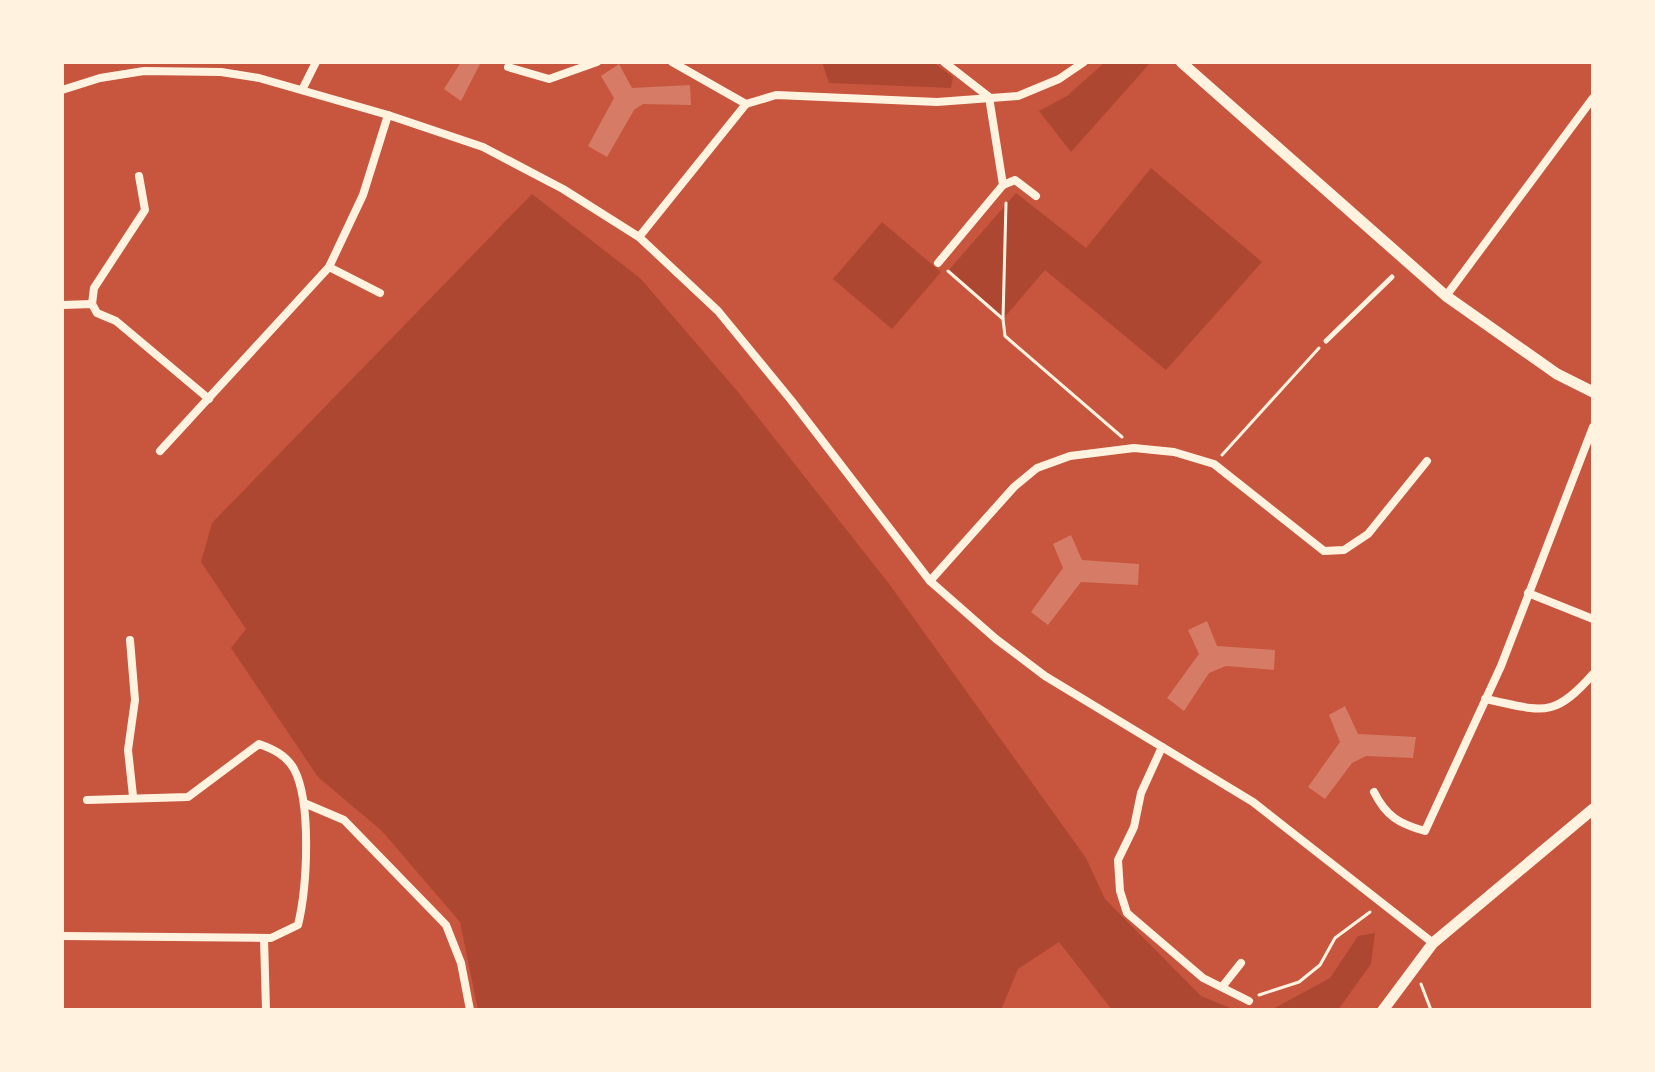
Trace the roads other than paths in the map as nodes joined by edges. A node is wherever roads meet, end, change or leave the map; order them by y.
1 (316, 62) edge
2 (597, 62) edge
3 (672, 62) edge
4 (944, 62) edge
5 (1084, 62) edge
6 (1181, 62) edge
7 (144, 66) edge
8 (508, 67) dead end
9 (303, 88) junction
10 (62, 90) edge
11 (989, 97) junction
12 (1593, 98) edge
13 (746, 104) junction
14 (388, 115) junction
15 (139, 176) dead end
16 (1003, 185) junction
17 (1036, 196) dead end
18 (639, 237) junction
19 (938, 263) road end
20 (329, 267) junction
21 (1392, 277) dead end
22 (380, 293) dead end
23 (1446, 296) junction
24 (92, 304) junction
25 (62, 305) edge
26 (1326, 341) road end
27 (1593, 392) edge
28 (209, 399) junction
29 (1593, 427) edge
30 (160, 451) dead end
31 (1427, 461) dead end
32 (930, 581) junction
33 (1528, 593) junction
34 (1593, 619) edge
35 (130, 640) dead end
36 (1593, 674) edge
37 (1485, 699) junction
38 (1162, 747) junction
39 (1374, 792) dead end
40 (133, 796) junction
41 (87, 800) dead end
42 (304, 803) junction
43 (1593, 809) edge
44 (62, 936) edge
45 (264, 938) junction
46 (1433, 943) junction
47 (1241, 963) dead end
48 (1222, 987) junction
49 (1249, 1001) road end
50 (266, 1010) edge
51 (470, 1010) edge
52 (1383, 1010) edge

1 - 9 street
2 - 8 street
3 - 13 street
4 - 11 street
5 - 11 street
6 - 23 street
7 - 9 street
7 - 10 street
9 - 14 street
11 - 13 street
11 - 16 street
12 - 23 street
13 - 18 street
14 - 18 street
14 - 20 street
15 - 24 street
16 - 17 street
16 - 19 street
18 - 32 street
20 - 22 street
20 - 28 street
21 - 26 lane
23 - 27 street
24 - 25 street
24 - 28 street
28 - 30 street
29 - 33 street
31 - 32 street
32 - 38 street
33 - 34 street
33 - 37 street
35 - 40 street
36 - 37 street
37 - 39 street
38 - 46 street
38 - 48 street
40 - 41 street
40 - 42 street
42 - 45 street
42 - 51 street
43 - 46 street
44 - 45 street
45 - 50 street
46 - 52 street
47 - 48 street
48 - 49 street

